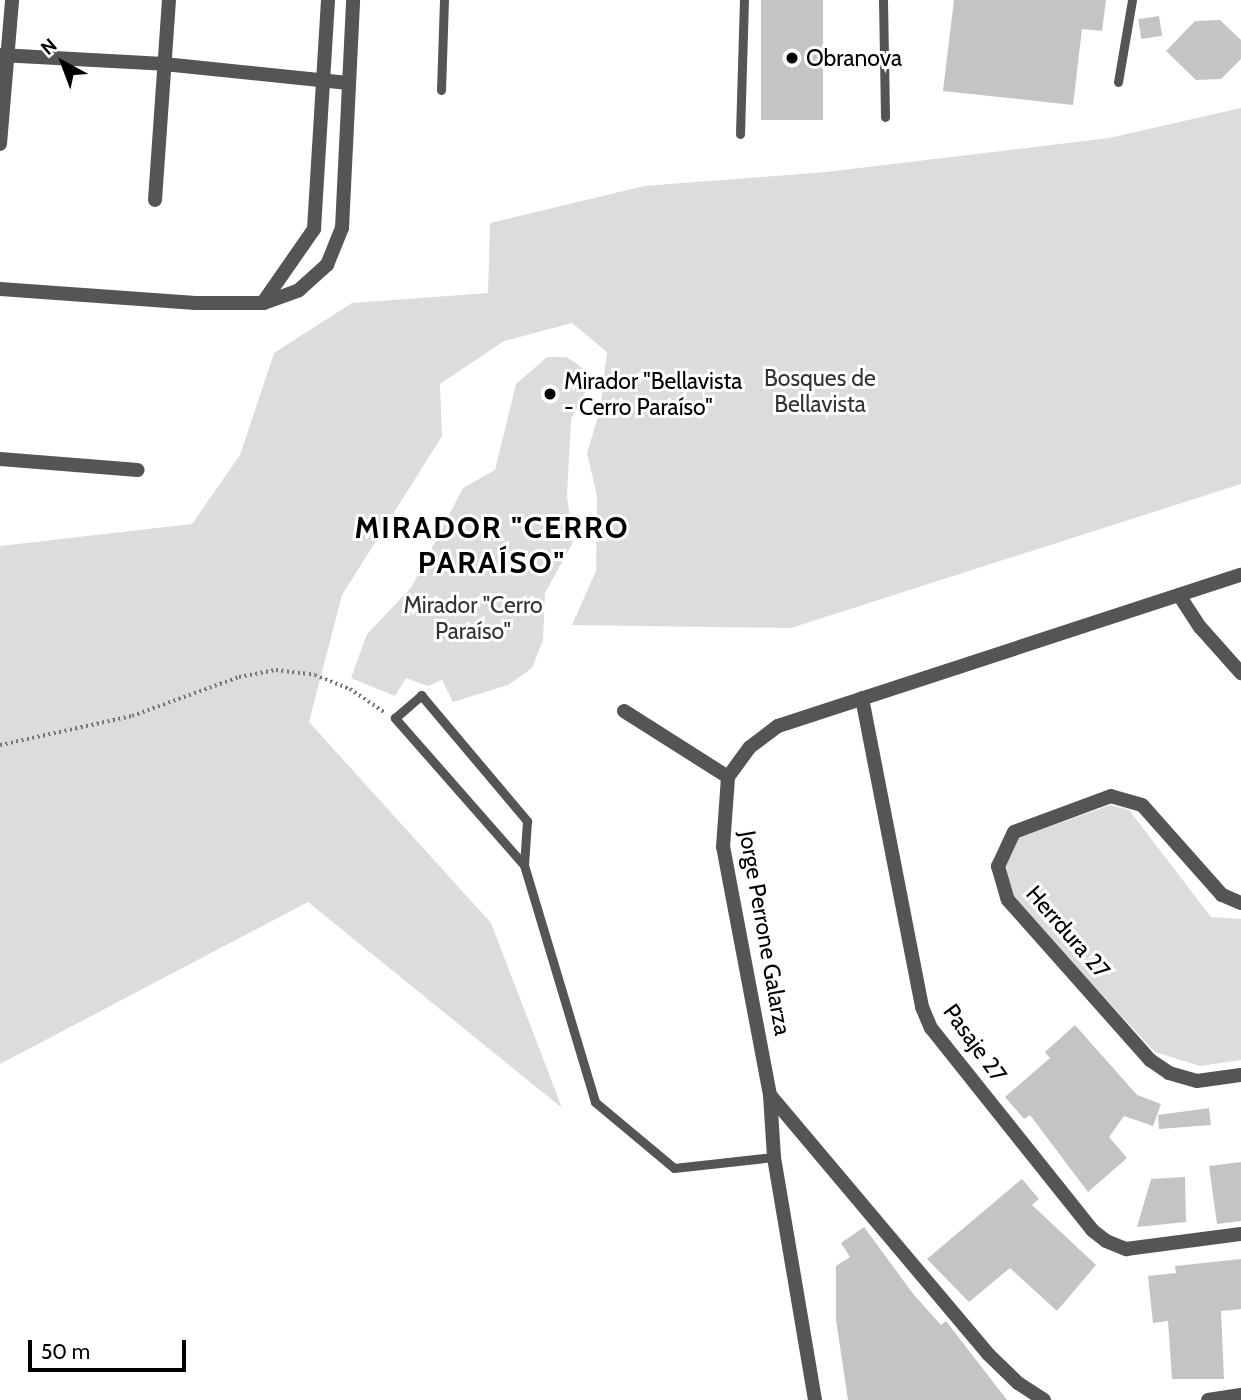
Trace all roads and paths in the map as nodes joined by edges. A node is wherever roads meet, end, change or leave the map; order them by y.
1 (12, 0) edge
2 (169, 0) edge
3 (328, 0) edge
4 (353, 0) edge
5 (444, 0) edge
6 (744, 0) edge
7 (883, 0) edge
8 (1132, 0) edge
9 (4, 55) edge
10 (164, 64) junction
11 (323, 79) junction
12 (1118, 82) dead end
13 (348, 83) junction
14 (441, 90) dead end
15 (885, 117) dead end
16 (740, 134) dead end
17 (0, 144) edge
18 (155, 200) dead end
19 (0, 289) edge
20 (264, 303) junction
21 (0, 459) edge
22 (138, 470) dead end
23 (1241, 575) edge
24 (1179, 595) junction
25 (1241, 673) edge
26 (862, 698) junction
27 (624, 710) dead end
28 (395, 718) junction
29 (0, 745) edge
30 (728, 778) junction
31 (524, 865) junction
32 (1241, 903) edge
33 (1241, 1075) edge
34 (770, 1095) junction
35 (774, 1157) junction
36 (1241, 1234) edge
37 (1241, 1395) edge
38 (815, 1400) edge
39 (1044, 1400) edge
40 (1209, 1400) edge

1 - 9 street
2 - 10 street
3 - 11 street
4 - 13 street
5 - 14 lane
6 - 16 lane
7 - 15 lane
8 - 12 lane
9 - 10 street
9 - 17 street
10 - 11 street
10 - 18 street
11 - 13 street
11 - 20 street
13 - 20 street
19 - 20 street
21 - 22 street
23 - 24 street
24 - 25 street
24 - 26 street
26 - 30 street
26 - 36 street, Pasaje 27
27 - 30 street
28 - 29 path
28 - 31 lane
28 - 31 lane
30 - 34 street, Jorge Perrone Galarza
31 - 35 lane
32 - 33 street, Herrdura 27
34 - 35 street, Jorge Perrone Galarza
34 - 39 street
35 - 38 street, Jorge Perrone Galarza
37 - 40 street

